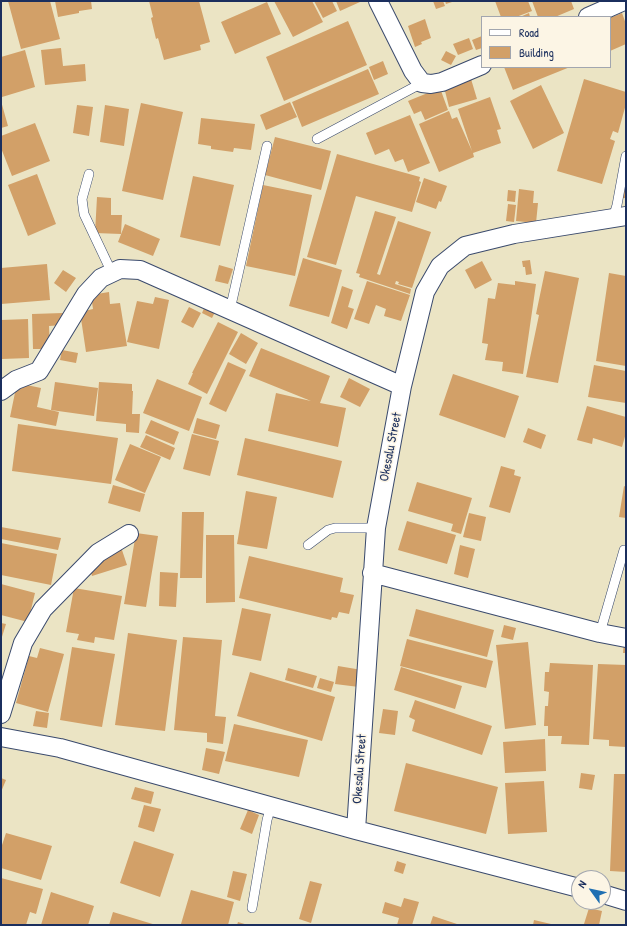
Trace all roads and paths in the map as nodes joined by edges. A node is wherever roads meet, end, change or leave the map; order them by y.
1 (378, 1) edge
2 (624, 1) edge
3 (590, 16) edge
4 (481, 64) edge
5 (422, 83) junction
6 (318, 139) dead end
7 (267, 146) dead end
8 (626, 156) edge
9 (89, 174) dead end
10 (620, 217) edge
11 (112, 273) junction
12 (230, 310) junction
13 (402, 386) junction
14 (1, 391) edge
15 (376, 528) junction
16 (130, 534) dead end
17 (308, 545) dead end
18 (624, 550) dead end
19 (372, 573) junction
20 (600, 633) junction
21 (626, 638) edge
22 (1, 714) edge
23 (1, 737) edge
24 (271, 806) junction
25 (356, 830) junction
26 (571, 886) edge
27 (611, 896) edge
28 (626, 901) edge
29 (252, 908) dead end

1 - 5 street
2 - 3 street
4 - 5 street
5 - 6 lane
7 - 12 lane
8 - 10 lane
9 - 11 lane
10 - 13 street, Okesalu Street
11 - 12 street
11 - 14 street
12 - 13 street
13 - 15 street, Okesalu Street
15 - 17 lane
15 - 19 street, Okesalu Street
16 - 22 street
18 - 20 lane
19 - 20 street
19 - 25 street, Okesalu Street
20 - 21 street
23 - 24 street
24 - 25 street
24 - 29 lane
25 - 26 street
27 - 28 street

